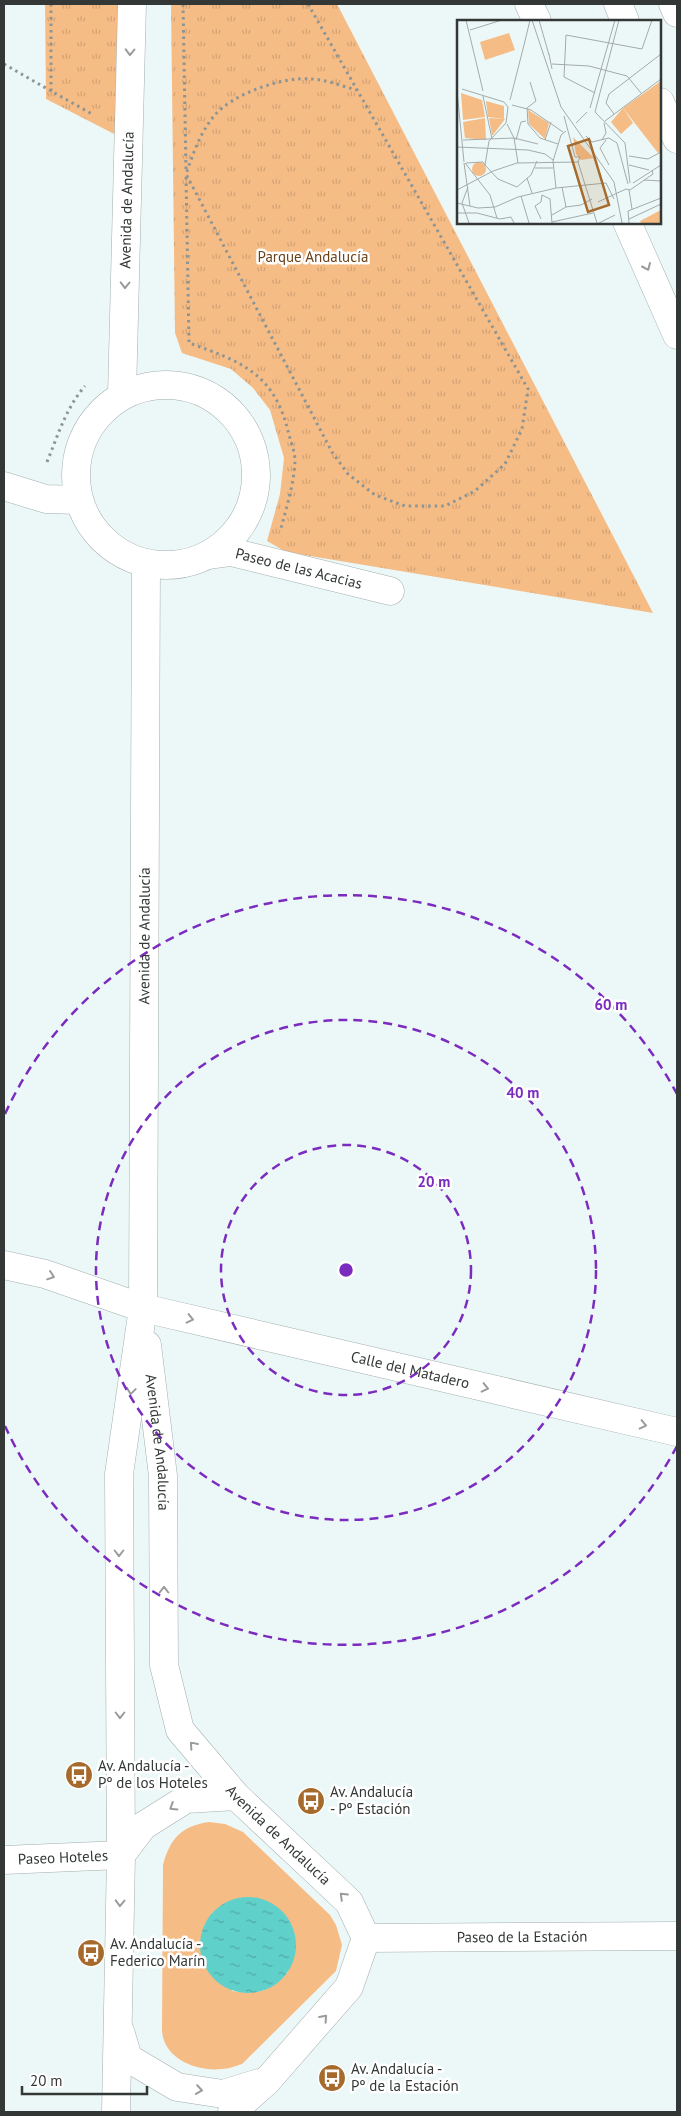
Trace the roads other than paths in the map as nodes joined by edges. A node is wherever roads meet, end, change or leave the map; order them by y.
1 (132, 4) edge
2 (529, 4) edge
3 (618, 4) edge
4 (673, 4) edge
5 (677, 13) edge
6 (537, 20) edge
7 (625, 20) edge
8 (661, 104) edge
9 (677, 139) edge
10 (628, 224) edge
11 (677, 335) edge
12 (122, 395) junction
13 (4, 486) edge
14 (78, 500) junction
15 (208, 555) junction
16 (146, 563) junction
17 (390, 591) dead end
18 (4, 1265) edge
19 (143, 1308) junction
20 (677, 1432) edge
21 (236, 1796) junction
22 (122, 1855) junction
23 (4, 1860) edge
24 (677, 1936) edge
25 (366, 1938) junction
26 (117, 2020) junction
27 (266, 2082) junction
28 (116, 2112) edge
29 (232, 2112) edge

1 -> 12 main road, Avenida de Andalucía
2 - 6 main road
3 - 7 main road
4 - 5 main road
8 - 9 main road
10 -> 11 main road
12 - 14 main road
12 - 15 main road
13 - 14 main road
14 - 16 main road
15 - 16 main road
15 - 17 main road, Paseo de las Acacias
16 - 19 main road, Avenida de Andalucía
18 -> 19 main road, Calle del Matadero
19 -> 20 main road, Calle del Matadero
21 -> 19 main road, Avenida de Andalucía
19 -> 22 main road, Avenida de Andalucía
21 -> 22 main road
25 -> 21 main road, Avenida de Andalucía
22 - 23 main road, Paseo Hoteles
22 -> 26 main road, Avenida de Andalucía
24 - 25 main road, Paseo de la Estación
27 -> 25 main road
26 -> 27 main road
26 - 28 main road, Avenida de Andalucía
27 - 29 main road

